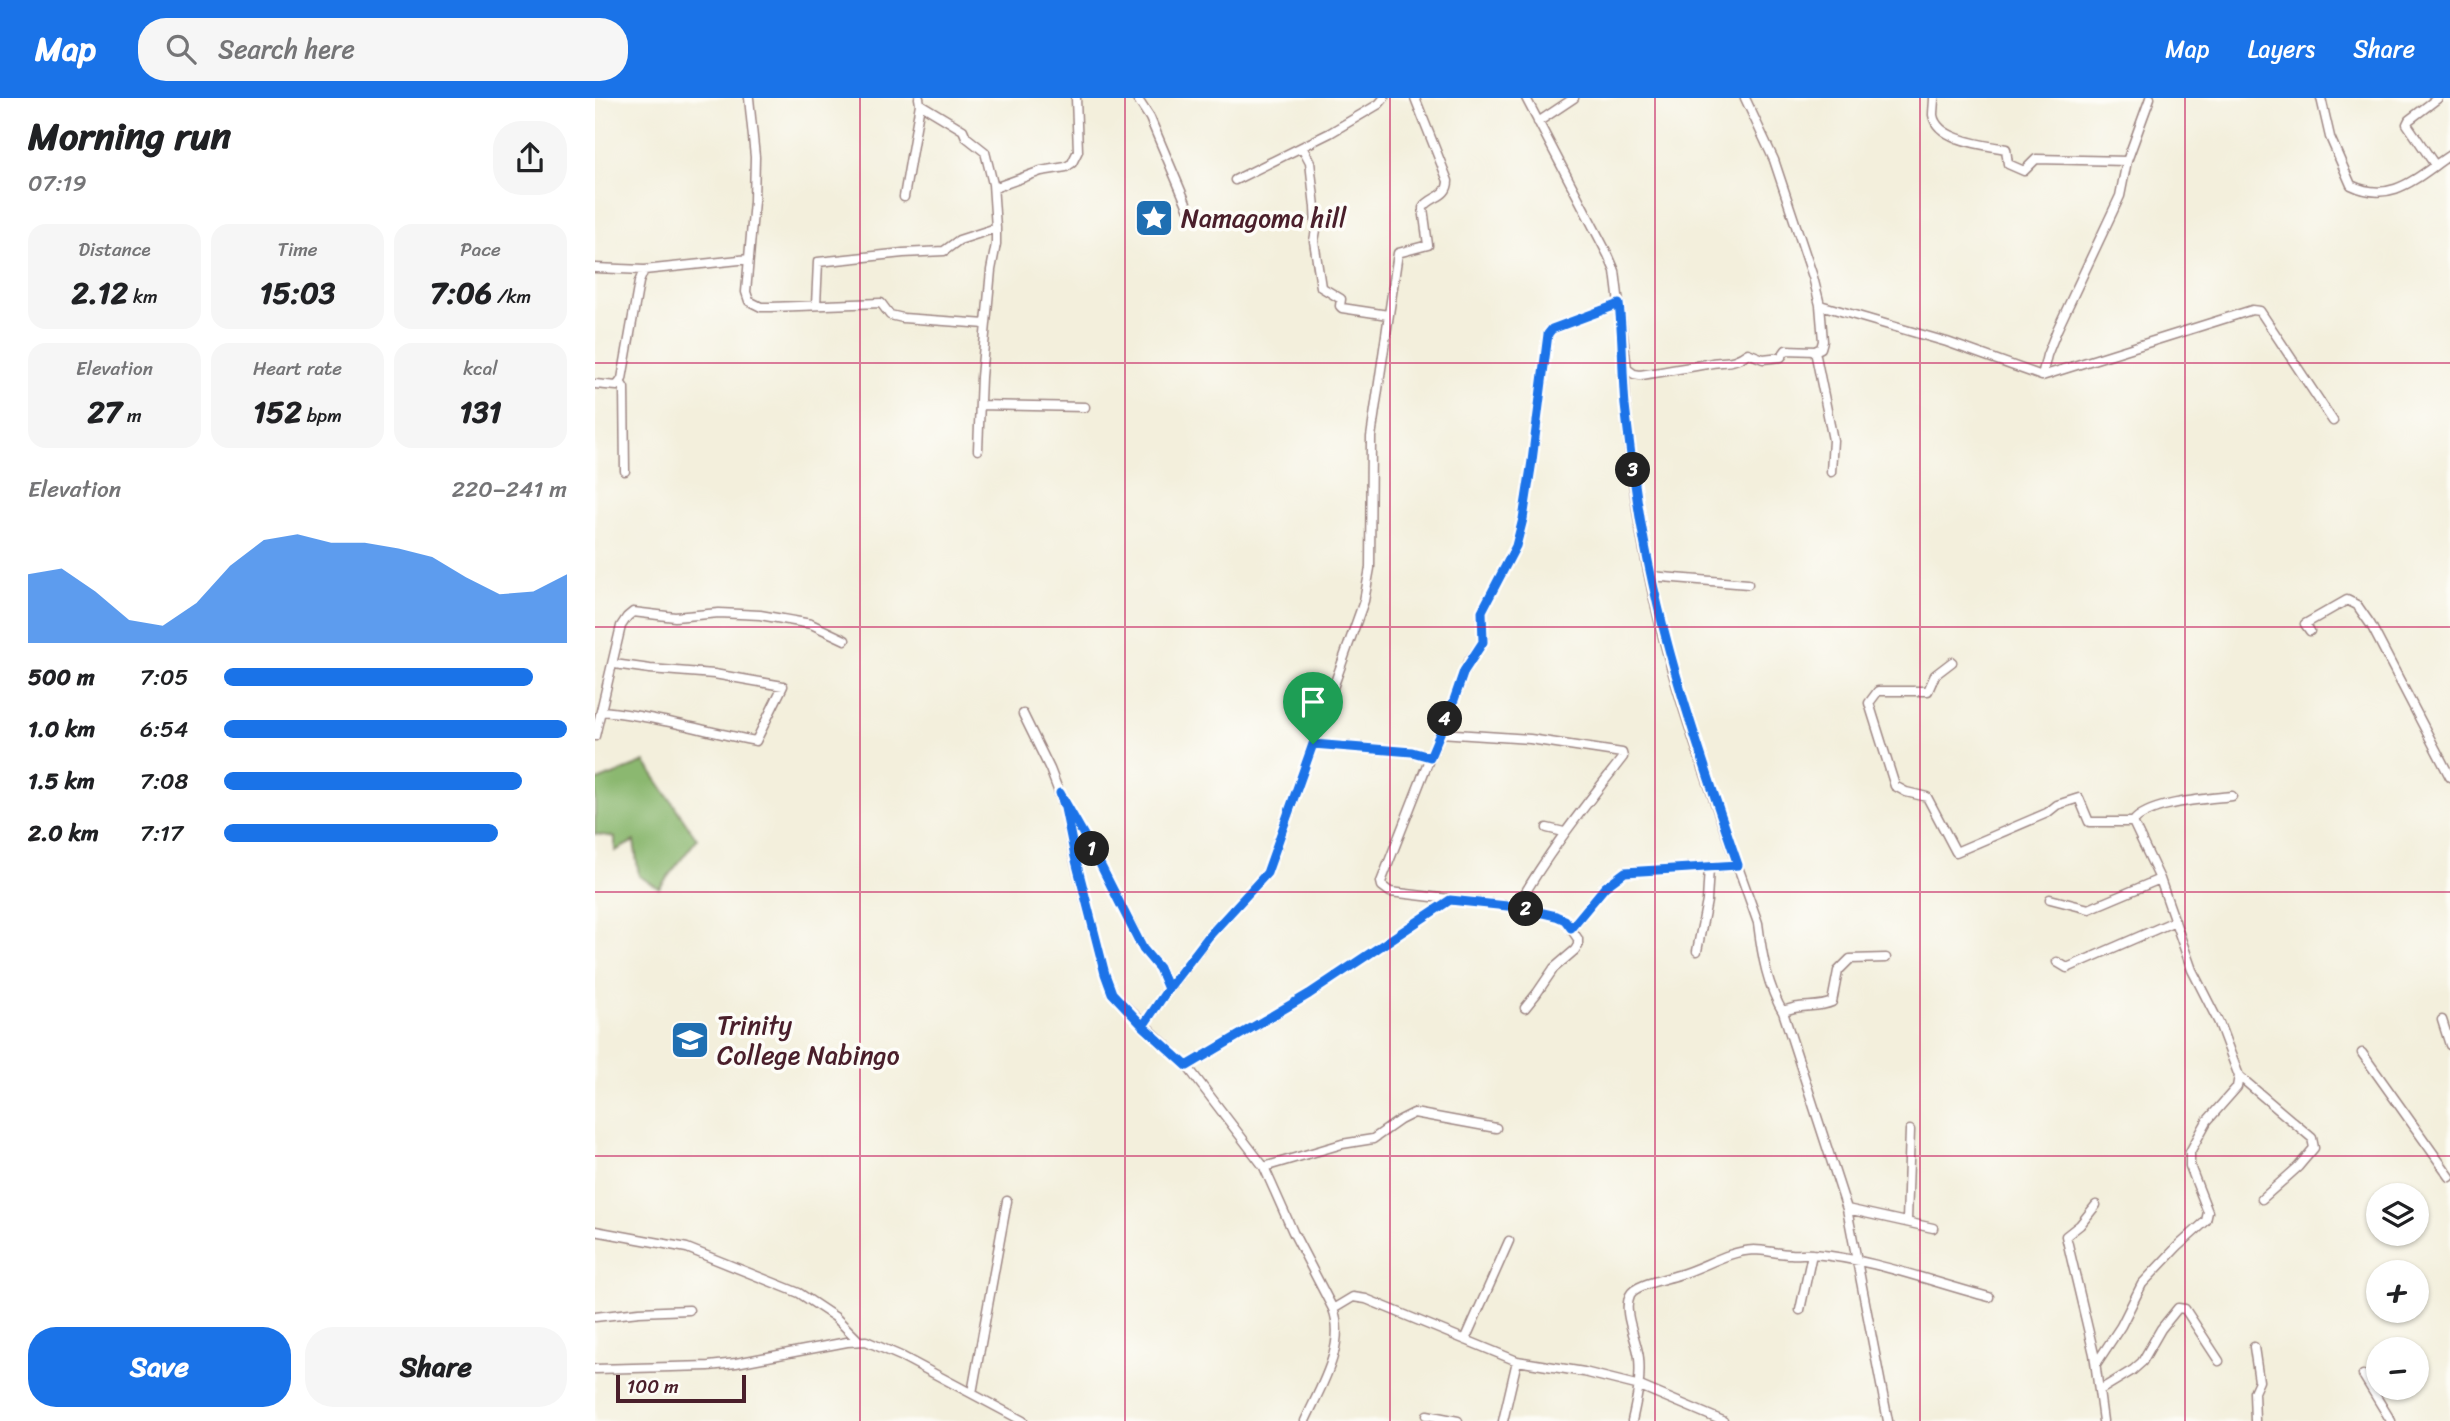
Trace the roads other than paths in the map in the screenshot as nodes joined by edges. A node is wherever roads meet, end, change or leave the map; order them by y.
1 (749, 98) edge
2 (1076, 98) edge
3 (1137, 98) edge
4 (1384, 98) edge
5 (1415, 98) edge
6 (1526, 98) edge
7 (1574, 98) edge
8 (1745, 98) edge
9 (1934, 98) edge
10 (2150, 98) edge
11 (2321, 98) edge
12 (2438, 98) edge
13 (919, 101) edge
14 (1538, 122) junction
15 (1303, 147) junction
16 (2450, 155) edge
17 (2127, 161) junction
18 (2435, 164) junction
19 (1235, 180) dead end
20 (994, 188) junction
21 (904, 197) dead end
22 (1189, 210) dead end
23 (996, 228) junction
24 (749, 259) junction
25 (595, 268) edge
26 (644, 270) junction
27 (1619, 304) junction
28 (816, 305) junction
29 (1820, 305) junction
30 (1388, 316) junction
31 (986, 324) junction
32 (1623, 334) junction
33 (1815, 351) junction
34 (2042, 376) junction
35 (620, 382) junction
36 (595, 384) edge
37 (980, 405) junction
38 (1085, 407) dead end
39 (2333, 421) dead end
40 (978, 450) dead end
41 (625, 471) dead end
42 (1831, 471) dead end
43 (1650, 576) junction
44 (1748, 584) dead end
45 (2310, 631) dead end
46 (845, 640) dead end
47 (1952, 662) dead end
48 (614, 663) junction
49 (602, 710) junction
50 (1023, 714) dead end
51 (1440, 733) junction
52 (595, 736) edge
53 (1313, 744) junction
54 (1430, 757) junction
55 (2450, 777) edge
56 (1060, 793) junction
57 (2232, 796) dead end
58 (2133, 822) junction
59 (1547, 828) dead end
60 (1564, 832) junction
61 (1738, 865) junction
62 (1709, 867) junction
63 (2160, 879) junction
64 (2050, 899) dead end
65 (1450, 900) junction
66 (1517, 907) junction
67 (2175, 921) junction
68 (1571, 928) junction
69 (1697, 951) dead end
70 (1886, 958) dead end
71 (2057, 962) dead end
72 (1168, 989) junction
73 (1524, 1008) dead end
74 (1784, 1014) junction
75 (2442, 1020) dead end
76 (1143, 1026) junction
77 (2450, 1045) edge
78 (2362, 1053) dead end
79 (1187, 1066) junction
80 (2239, 1076) junction
81 (1496, 1129) dead end
82 (1910, 1130) dead end
83 (1264, 1167) junction
84 (2450, 1177) edge
85 (2262, 1199) dead end
86 (1007, 1201) dead end
87 (2096, 1205) dead end
88 (1847, 1209) junction
89 (1907, 1221) junction
90 (1933, 1228) dead end
91 (595, 1231) edge
92 (1509, 1241) dead end
93 (1812, 1254) junction
94 (1858, 1262) junction
95 (1989, 1297) dead end
96 (1333, 1309) junction
97 (689, 1310) dead end
98 (1800, 1310) dead end
99 (595, 1317) edge
100 (858, 1340) junction
101 (1465, 1340) junction
102 (2254, 1347) dead end
103 (1517, 1361) junction
104 (2219, 1361) dead end
105 (2096, 1364) junction
106 (595, 1369) edge
107 (2363, 1375) dead end
108 (1640, 1386) junction
109 (2100, 1390) junction
110 (972, 1393) junction
111 (1427, 1415) dead end
112 (1023, 1421) edge
113 (1305, 1421) edge
114 (1458, 1421) edge
115 (1503, 1421) edge
116 (1632, 1421) edge
117 (1723, 1421) edge
118 (1888, 1421) edge
119 (2103, 1421) edge
120 (2255, 1421) edge
121 (2391, 1421) edge

1 - 24 street
2 - 20 street
3 - 22 street
4 - 15 street
5 - 30 street
6 - 14 street
7 - 14 street
8 - 29 street
9 - 17 street
10 - 17 street
11 - 18 street
12 - 18 street
13 - 20 street
13 - 21 street
14 - 27 street
15 - 19 street
15 - 30 street
16 - 18 street
17 - 34 street
20 - 23 street
23 - 28 street
23 - 31 street
24 - 26 street
24 - 28 street
25 - 26 street
26 - 35 street
27 - 32 street
27 - 51 street
28 - 31 street
29 - 33 street
29 - 34 street
30 - 53 street
31 - 37 street
32 - 33 street
32 - 43 street
33 - 42 street
34 - 39 street
35 - 36 street
35 - 41 street
37 - 38 street
37 - 40 street
43 - 44 street
43 - 61 street
45 - 55 street
46 - 48 street
47 - 58 street
48 - 49 street
48 - 49 street
49 - 52 street
50 - 56 street
51 - 54 street
51 - 60 street
53 - 54 street
53 - 72 street
54 - 65 street
56 - 72 street
56 - 76 street
57 - 58 street
58 - 63 street
59 - 60 street
60 - 66 street
61 - 62 street
61 - 74 street
62 - 68 street
62 - 69 street
63 - 64 street
63 - 67 street
65 - 66 street
65 - 79 street
66 - 68 street
67 - 71 street
67 - 80 street
68 - 73 street
70 - 74 street
72 - 76 street
74 - 88 street
75 - 77 street
76 - 79 street
78 - 84 street
79 - 83 street
80 - 85 street
80 - 105 street
81 - 83 street
82 - 89 street
83 - 96 street
86 - 110 street
87 - 105 street
88 - 89 street
88 - 94 street
89 - 90 street
91 - 100 street
92 - 101 street
93 - 94 street
93 - 98 street
93 - 108 street
94 - 95 street
94 - 118 street
96 - 101 street
96 - 113 street
97 - 99 street
100 - 106 street
100 - 110 street
101 - 103 street
102 - 120 street
103 - 108 street
103 - 115 street
104 - 109 street
105 - 109 street
107 - 121 street
108 - 116 street
108 - 117 street
109 - 119 street
110 - 112 street
111 - 114 street

